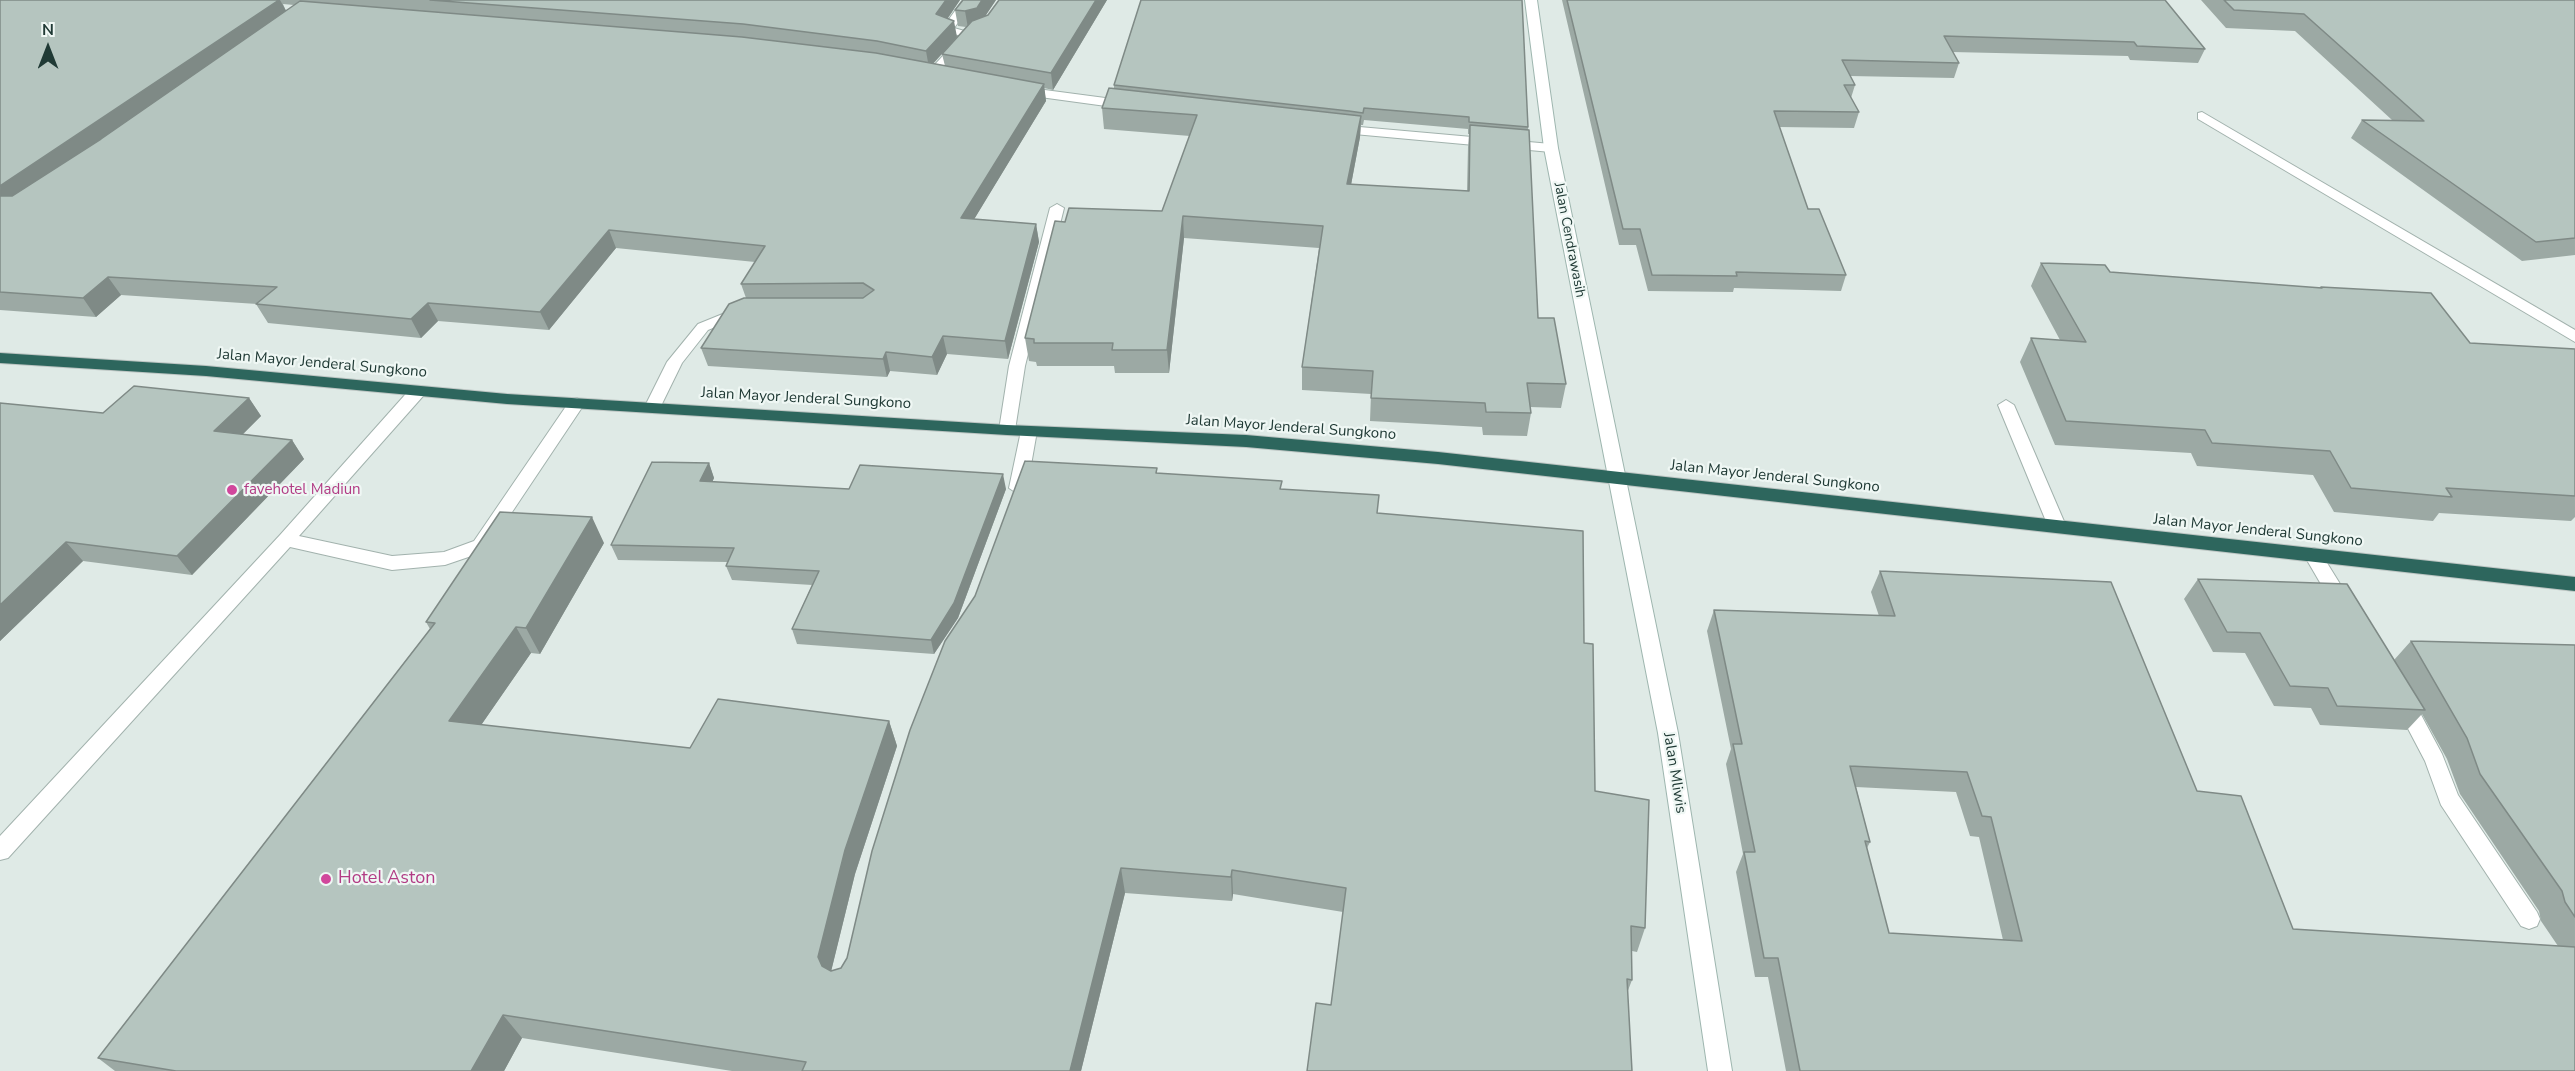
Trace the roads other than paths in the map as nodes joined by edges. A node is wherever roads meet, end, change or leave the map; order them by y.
1 (969, 0) edge
2 (1531, 0) edge
3 (933, 74) edge
4 (1014, 90) edge
5 (1136, 106) edge
6 (2202, 116) dead end
7 (1324, 127) edge
8 (1551, 148) junction
9 (1057, 208) dead end
10 (759, 309) edge
11 (2575, 337) edge
12 (0, 358) edge
13 (418, 391) junction
14 (577, 403) junction
15 (2006, 405) dead end
16 (652, 408) junction
17 (1007, 430) junction
18 (1029, 431) junction
19 (1615, 478) junction
20 (1009, 512) edge
21 (2057, 526) junction
22 (286, 540) junction
23 (2313, 555) junction
24 (2575, 584) edge
25 (2357, 627) edge
26 (2395, 687) edge
27 (0, 851) edge
28 (2529, 919) dead end
29 (1720, 1071) edge

1 - 3 street
2 - 8 street, Jalan Cendrawasih
4 - 5 street
6 - 11 street
7 - 8 street
8 - 19 street, Jalan Cendrawasih
9 - 17 street
10 - 16 street
12 - 13 highway, Jalan Mayor Jenderal Sungkono
13 - 14 highway, Jalan Mayor Jenderal Sungkono
13 - 22 street
14 - 16 highway, Jalan Mayor Jenderal Sungkono
14 - 22 street
15 - 21 street
16 - 17 highway, Jalan Mayor Jenderal Sungkono
17 - 18 highway, Jalan Mayor Jenderal Sungkono
18 - 19 highway, Jalan Mayor Jenderal Sungkono
18 - 20 street
19 - 21 highway, Jalan Mayor Jenderal Sungkono
19 - 29 street, Jalan Mliwis
21 - 23 highway, Jalan Mayor Jenderal Sungkono
22 - 27 street
23 - 24 highway, Jalan Mayor Jenderal Sungkono
23 - 25 street
26 - 28 street

